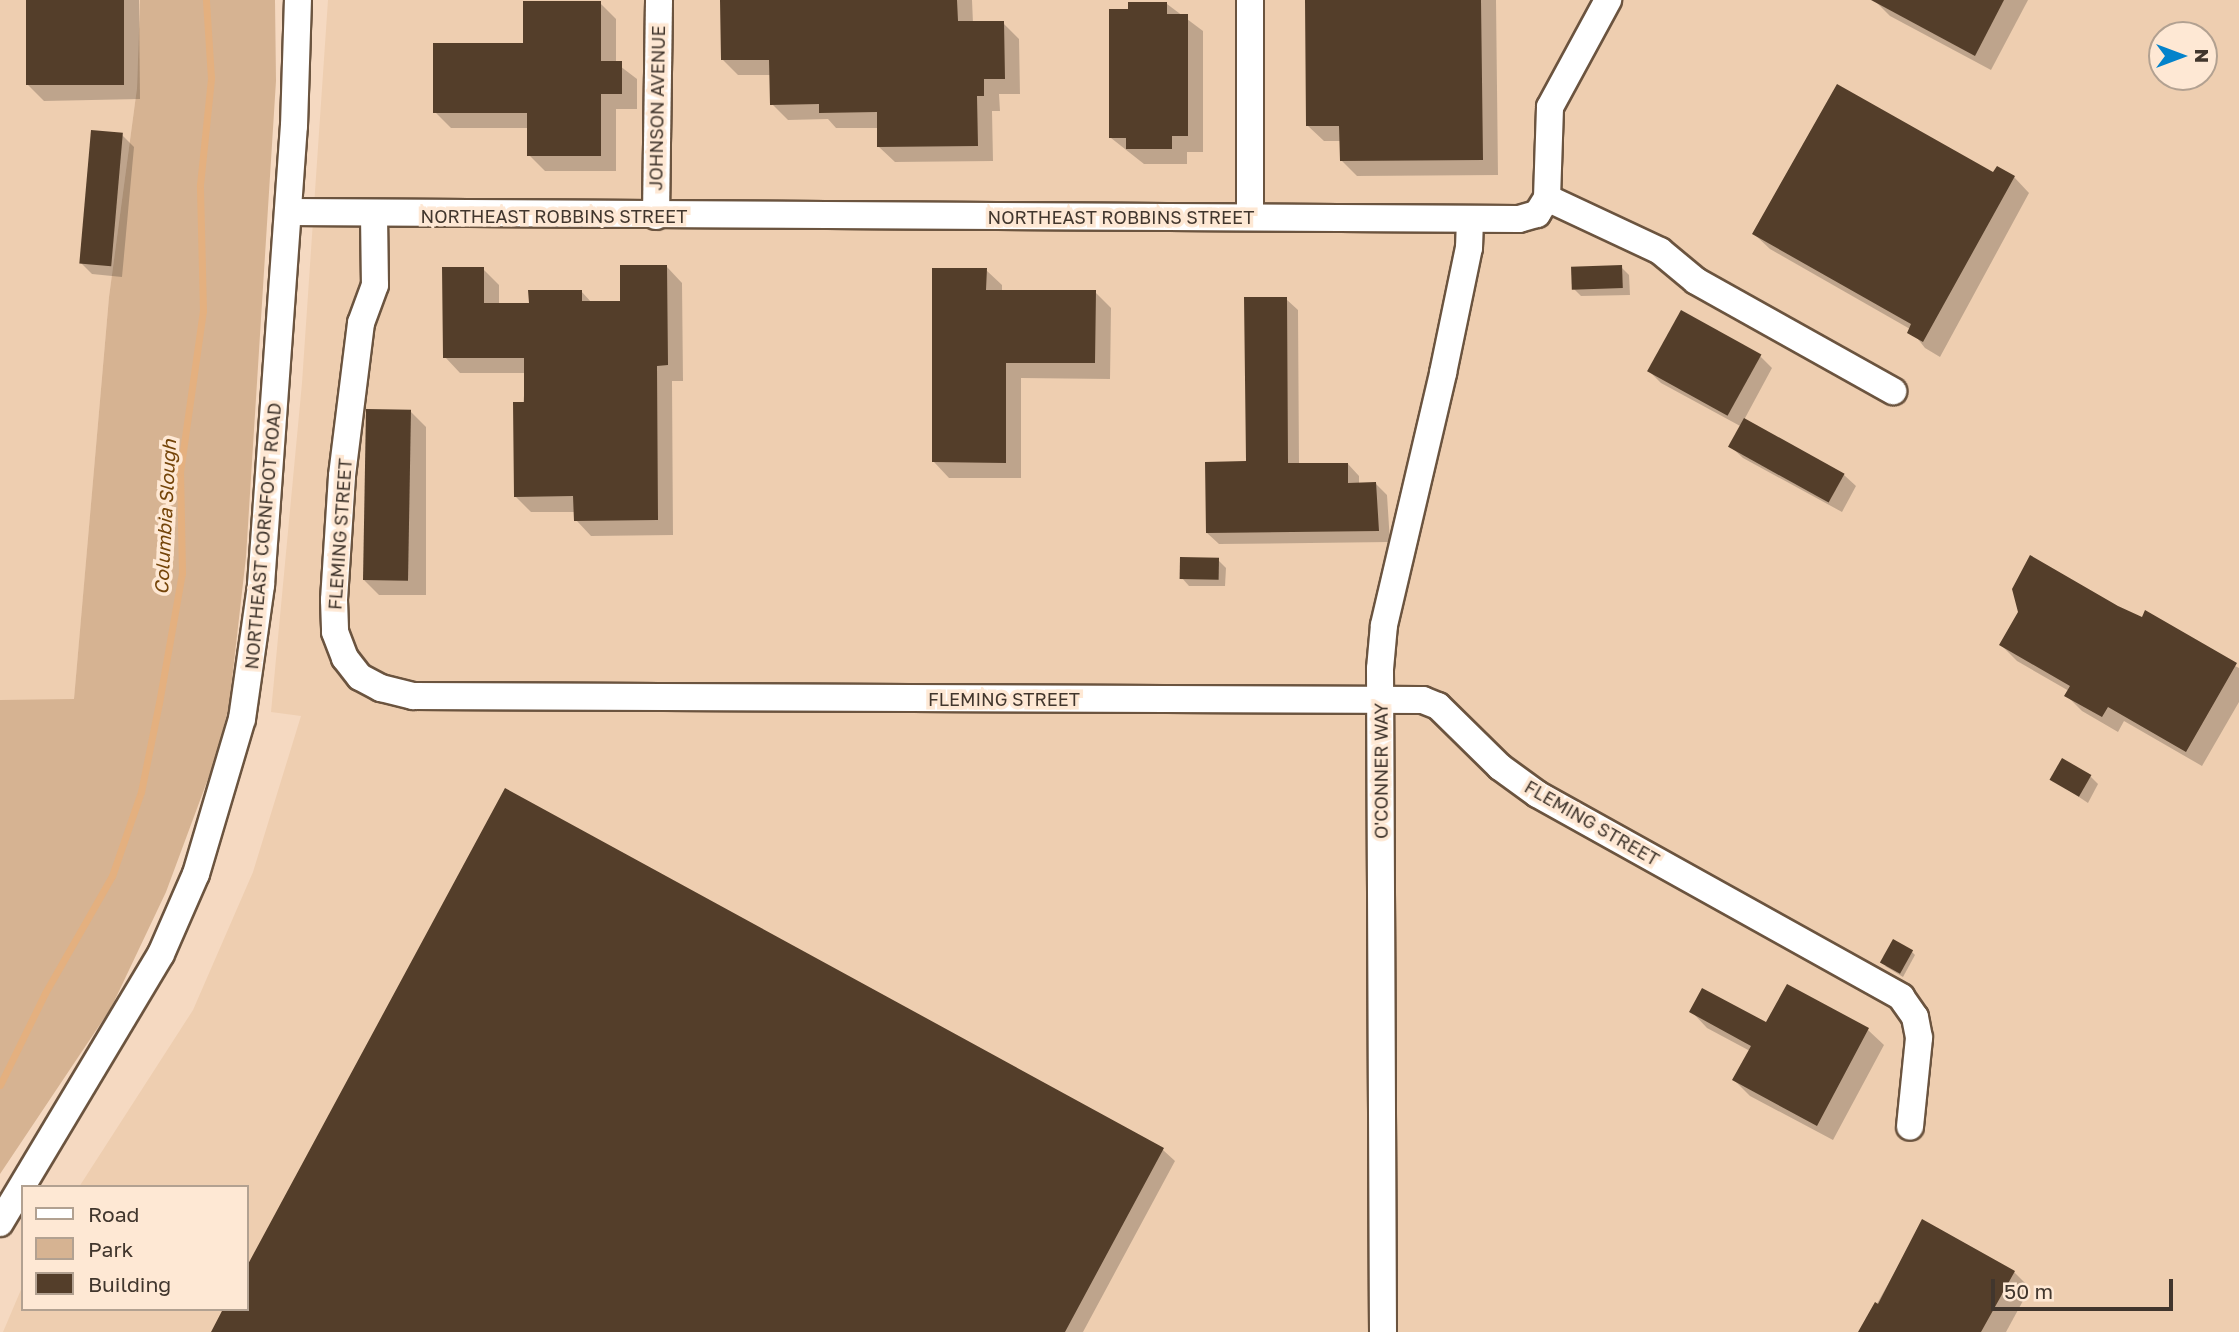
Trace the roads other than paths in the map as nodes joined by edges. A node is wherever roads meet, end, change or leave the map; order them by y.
1 (298, 0) edge
2 (659, 0) edge
3 (1250, 0) edge
4 (1608, 0) edge
5 (1548, 198) junction
6 (288, 212) junction
7 (374, 215) junction
8 (656, 216) junction
9 (1250, 217) junction
10 (1470, 219) junction
11 (1892, 391) dead end
12 (1381, 697) junction
13 (1910, 1127) dead end
14 (23, 1185) edge
15 (21, 1188) edge
16 (0, 1223) edge
17 (1383, 1332) edge

1 - 6 street, NORTHEAST CORNFOOT ROAD
2 - 8 street, JOHNSON AVENUE
3 - 9 street
4 - 5 street
5 - 10 street, NORTHEAST ROBBINS STREET
5 - 11 street
6 - 7 street, NORTHEAST ROBBINS STREET
6 - 14 street, NORTHEAST CORNFOOT ROAD
7 - 8 street, NORTHEAST ROBBINS STREET
7 - 12 street, FLEMING STREET
8 - 9 street, NORTHEAST ROBBINS STREET
9 - 10 street, NORTHEAST ROBBINS STREET
10 - 12 street, O'CONNER WAY
12 - 13 street, FLEMING STREET
12 - 17 street, O'CONNER WAY
15 - 16 street, NORTHEAST CORNFOOT ROAD

